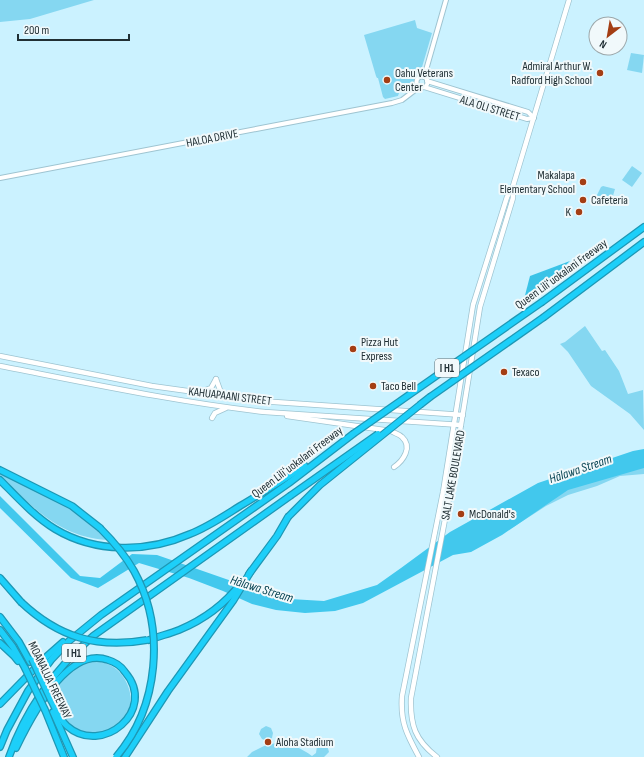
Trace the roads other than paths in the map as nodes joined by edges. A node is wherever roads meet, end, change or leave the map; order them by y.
1 (446, 0) edge
2 (570, 0) edge
3 (424, 77) junction
4 (427, 81) junction
5 (419, 87) junction
6 (424, 87) junction
7 (534, 118) junction
8 (0, 178) edge
9 (513, 186) junction
10 (644, 227) edge
11 (644, 242) edge
12 (0, 356) edge
13 (0, 366) edge
14 (199, 393) junction
15 (226, 396) junction
16 (421, 404) junction
17 (228, 407) junction
18 (266, 412) junction
19 (454, 415) junction
20 (463, 415) junction
21 (212, 418) dead end
22 (453, 425) junction
23 (462, 425) junction
24 (326, 454) junction
25 (394, 467) dead end
26 (0, 470) edge
27 (0, 480) edge
28 (0, 578) edge
29 (243, 583) junction
30 (0, 617) edge
31 (90, 624) junction
32 (0, 630) edge
33 (0, 643) edge
34 (24, 669) junction
35 (50, 701) junction
36 (0, 704) edge
37 (0, 747) edge
38 (64, 756) edge
39 (10, 757) edge
40 (73, 757) edge
41 (117, 757) edge
42 (125, 757) edge
43 (419, 757) edge
44 (437, 757) edge

1 - 3 street
2 - 7 main road, SALT LAKE BOULEVARD
3 - 4 street
3 - 5 street
4 - 6 street
4 - 7 street, ALA OLI STREET
5 - 6 street
5 - 8 street, HALOA DRIVE
6 - 7 street, ALA OLI STREET
7 - 9 main road, SALT LAKE BOULEVARD
9 - 19 main road, SALT LAKE BOULEVARD
9 - 20 main road, SALT LAKE BOULEVARD
10 - 24 highway, Queen Liliʻuokalani Freeway / I H1, bridge
11 - 16 highway, Queen Liliʻuokalani Freeway / I H1, bridge
12 - 14 main road, KAHUAPAANI STREET
13 - 17 main road, KAHUAPAANI STREET
14 - 15 main road, KAHUAPAANI STREET
14 - 15 main road
15 - 19 main road, KAHUAPAANI STREET
16 - 29 highway, bridge
16 - 39 highway, Queen Liliʻuokalani Freeway / I H1, bridge
17 - 18 main road, KAHUAPAANI STREET
17 - 21 main road
18 - 22 main road, KAHUAPAANI STREET
18 - 25 main road
19 - 20 main road, KAHUAPAANI STREET
19 - 22 main road, SALT LAKE BOULEVARD
20 - 23 main road, SALT LAKE BOULEVARD
22 - 23 main road, KAHUAPAANI STREET
22 - 43 main road, SALT LAKE BOULEVARD
23 - 44 main road, SALT LAKE BOULEVARD
24 - 27 highway
24 - 31 highway, Queen Liliʻuokalani Freeway / I H1
26 - 41 highway, bridge
28 - 29 highway, bridge
29 - 42 highway
30 - 35 highway, bridge
31 - 36 highway
31 - 37 highway, Queen Liliʻuokalani Freeway / I H1
32 - 34 highway, MOANALUA FREEWAY
33 - 34 highway
34 - 38 highway
35 - 39 highway
35 - 40 highway, MOANALUA FREEWAY

